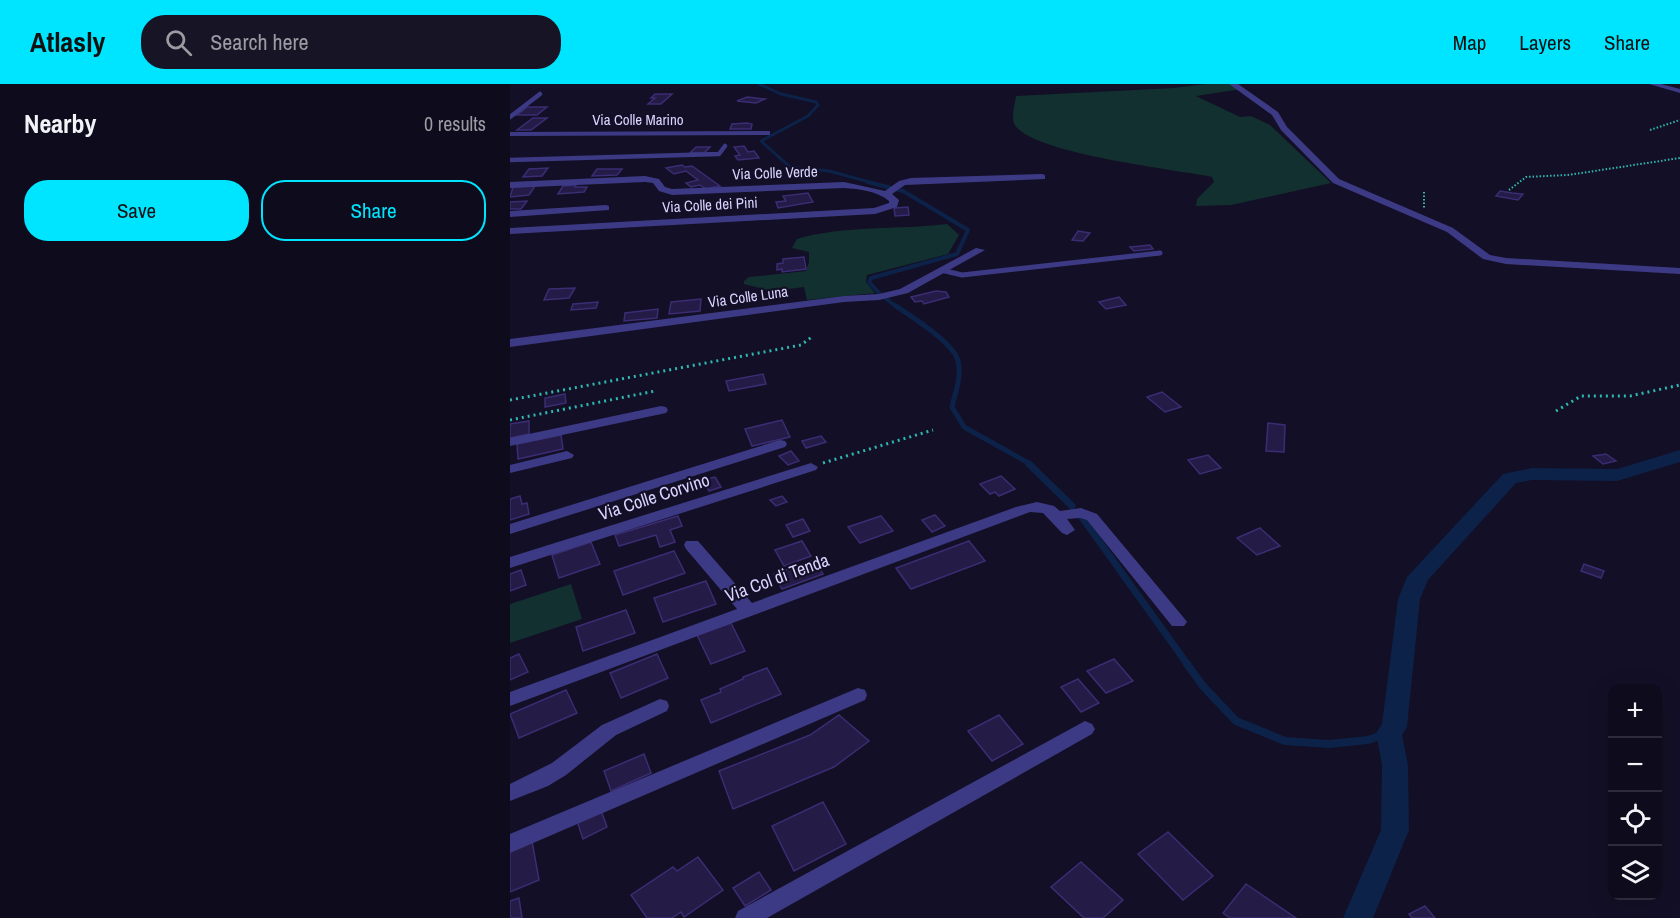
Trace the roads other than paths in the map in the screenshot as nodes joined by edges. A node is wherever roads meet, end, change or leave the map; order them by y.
1 (1233, 84) edge
2 (1653, 84) edge
3 (1680, 91) edge
4 (540, 94) dead end
5 (510, 117) edge
6 (767, 133) dead end
7 (510, 134) edge
8 (725, 146) dead end
9 (510, 160) edge
10 (1042, 177) dead end
11 (510, 185) edge
12 (892, 190) junction
13 (606, 208) dead end
14 (589, 210) junction
15 (510, 214) edge
16 (576, 228) junction
17 (510, 231) edge
18 (980, 250) dead end
19 (1160, 254) dead end
20 (941, 270) junction
21 (1680, 271) edge
22 (510, 343) edge
23 (661, 410) dead end
24 (510, 442) edge
25 (780, 444) dead end
26 (567, 455) dead end
27 (811, 467) road end
28 (510, 469) edge
29 (1057, 516) junction
30 (510, 529) edge
31 (1067, 530) dead end
32 (692, 544) dead end
33 (510, 563) edge
34 (748, 610) junction
35 (1178, 622) dead end
36 (858, 695) dead end
37 (510, 699) edge
38 (660, 706) dead end
39 (1085, 729) dead end
40 (510, 793) edge
41 (510, 844) edge
42 (746, 918) edge

1 - 21 street
2 - 3 street
4 - 5 lane
6 - 7 street, Via Colle Marino
8 - 9 lane
10 - 12 street, Via Colle Verde
11 - 12 street, Via Colle Verde
12 - 16 street, Via Colle dei Pini
13 - 14 street
14 - 15 street
14 - 16 street
16 - 17 street, Via Colle dei Pini
18 - 20 street, Via Colle Luna
19 - 20 lane
20 - 22 street, Via Colle Luna
23 - 24 street
25 - 30 street
26 - 28 street
27 - 33 street, Via Colle Corvino
29 - 31 street
29 - 34 street, Via Col di Tenda
29 - 35 street, Via Col di Tenda
32 - 34 street
34 - 37 street, Via Col di Tenda
36 - 41 street
38 - 40 street
39 - 42 street

